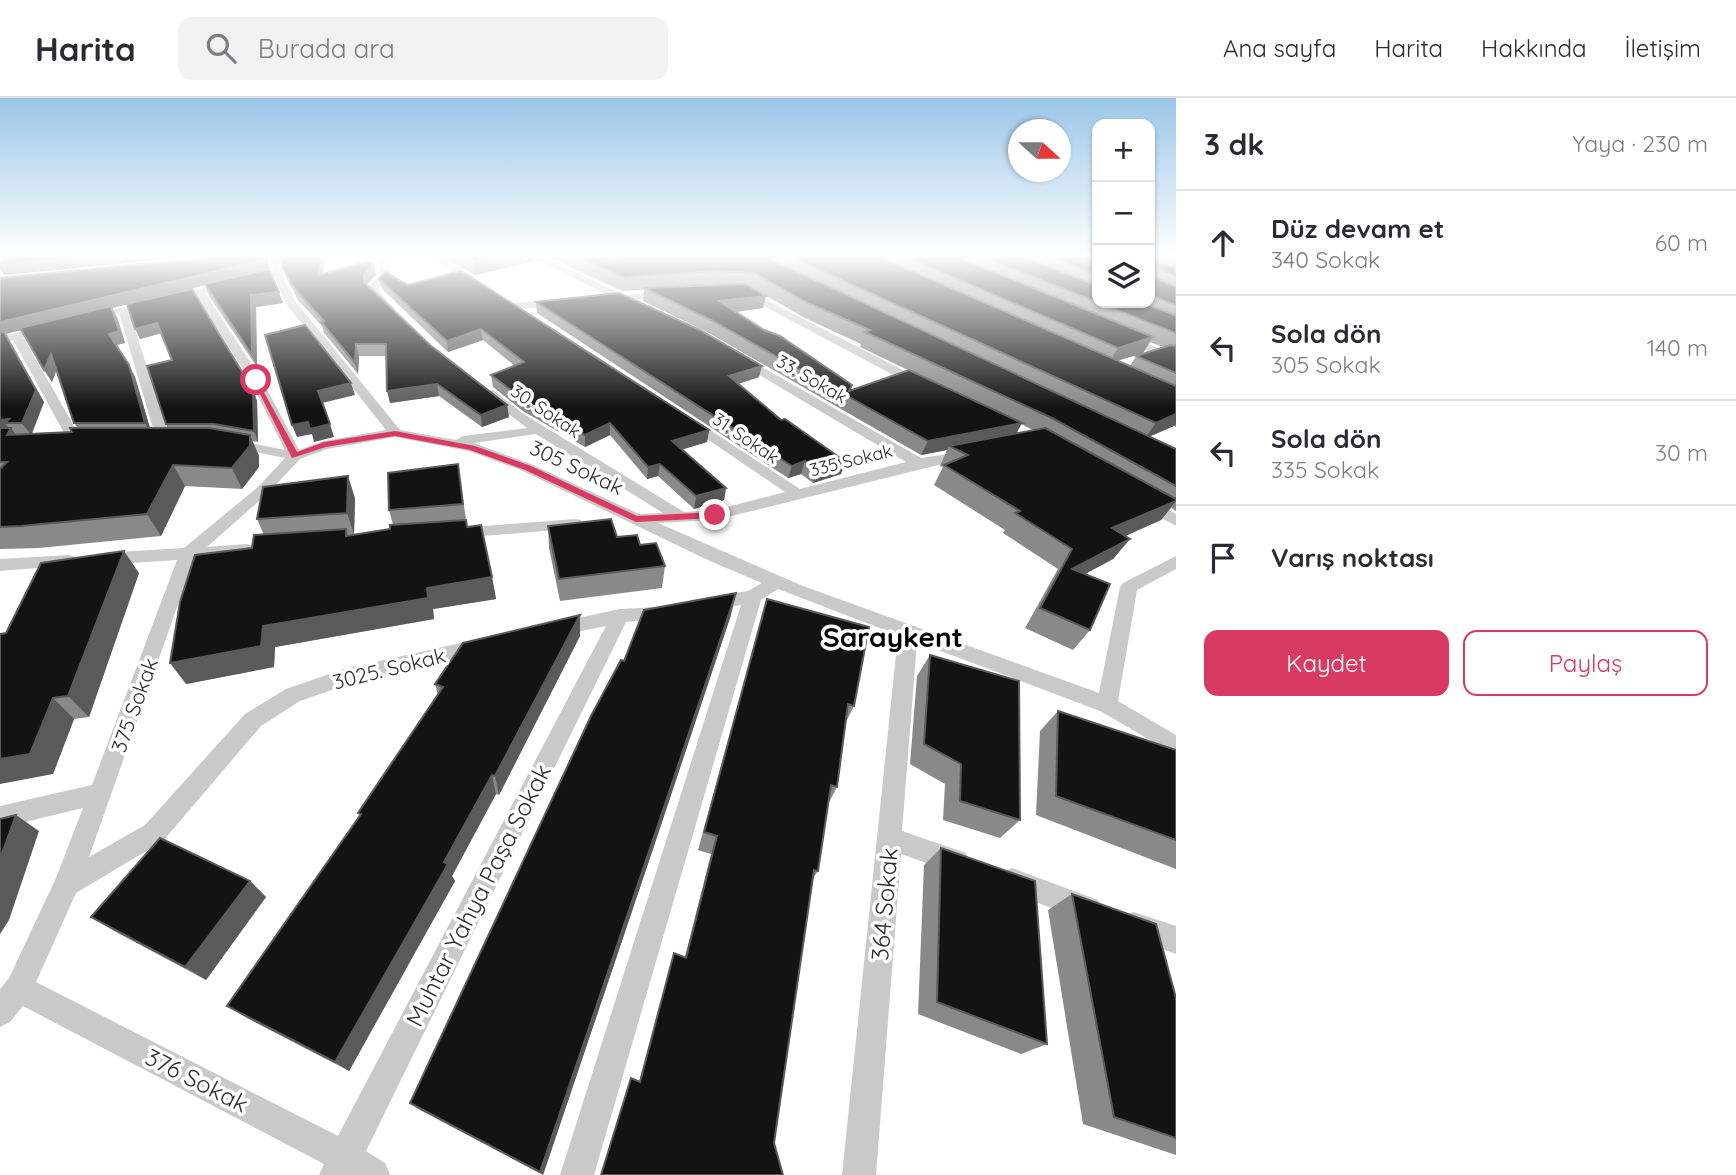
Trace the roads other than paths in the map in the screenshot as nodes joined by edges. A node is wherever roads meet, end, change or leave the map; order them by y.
1 (134, 306) edge
2 (208, 306) edge
3 (294, 306) edge
4 (389, 306) edge
5 (511, 306) edge
6 (640, 306) edge
7 (773, 306) edge
8 (123, 309) junction
9 (653, 312) edge
10 (83, 319) edge
11 (533, 320) edge
12 (403, 321) edge
13 (57, 325) edge
14 (1113, 333) edge
15 (16, 335) junction
16 (0, 340) edge
17 (727, 350) edge
18 (1162, 353) junction
19 (1176, 359) edge
20 (1140, 360) edge
21 (478, 384) edge
22 (940, 394) edge
23 (677, 412) edge
24 (538, 429) junction
25 (395, 433) junction
26 (75, 441) edge
27 (430, 441) junction
28 (165, 442) edge
29 (219, 442) edge
30 (987, 450) edge
31 (295, 456) junction
32 (919, 463) junction
33 (797, 494) junction
34 (1129, 494) edge
35 (681, 517) junction
36 (636, 519) junction
37 (1176, 521) edge
38 (446, 534) edge
39 (269, 548) edge
40 (187, 555) junction
41 (1176, 562) edge
42 (0, 565) edge
43 (777, 582) junction
44 (752, 597) junction
45 (620, 616) junction
46 (538, 633) edge
47 (908, 633) junction
48 (501, 641) edge
49 (1107, 705) junction
50 (1176, 746) edge
51 (101, 793) junction
52 (0, 817) edge
53 (890, 838) junction
54 (67, 884) junction
55 (1176, 940) edge
56 (9, 1000) edge
57 (341, 1166) edge
58 (373, 1175) edge
59 (577, 1175) edge
60 (859, 1175) edge

1 - 8 street
2 - 31 street
3 - 25 street
4 - 12 street
5 - 11 street
6 - 9 street
7 - 22 street
8 - 10 street
8 - 28 street
13 - 15 street
14 - 18 street
15 - 16 street
15 - 26 street
17 - 32 street, 33. Sokak
18 - 19 street
18 - 20 street
21 - 24 street, 30. Sokak
23 - 33 street, 31. Sokak
24 - 27 street
24 - 35 street, 30. Sokak
25 - 27 street, 305 Sokak
25 - 31 street, 305 Sokak
27 - 36 street, 305 Sokak
29 - 31 street
30 - 32 street, 335 Sokak
31 - 40 street
32 - 33 street, 335 Sokak
33 - 35 street, 335 Sokak
34 - 37 street
35 - 36 street, 335 Sokak
36 - 38 street, 335 Sokak
36 - 43 street, 305 Sokak
39 - 40 street
40 - 42 street
40 - 51 street, 375 Sokak
41 - 49 street
43 - 44 street
43 - 47 street, 305 Sokak
44 - 45 street
44 - 59 street
45 - 46 street
45 - 57 street, Muhtar Yahya Paşa Sokak
47 - 49 street, 305 Sokak
47 - 53 street, 364 Sokak
48 - 54 street, 3025. Sokak
49 - 50 street, 305 Sokak
51 - 52 street
51 - 54 street, 375 Sokak
53 - 55 street
53 - 60 street, 364 Sokak
54 - 56 street, 375 Sokak
56 - 57 street, 376 Sokak
57 - 58 street, 376 Sokak

